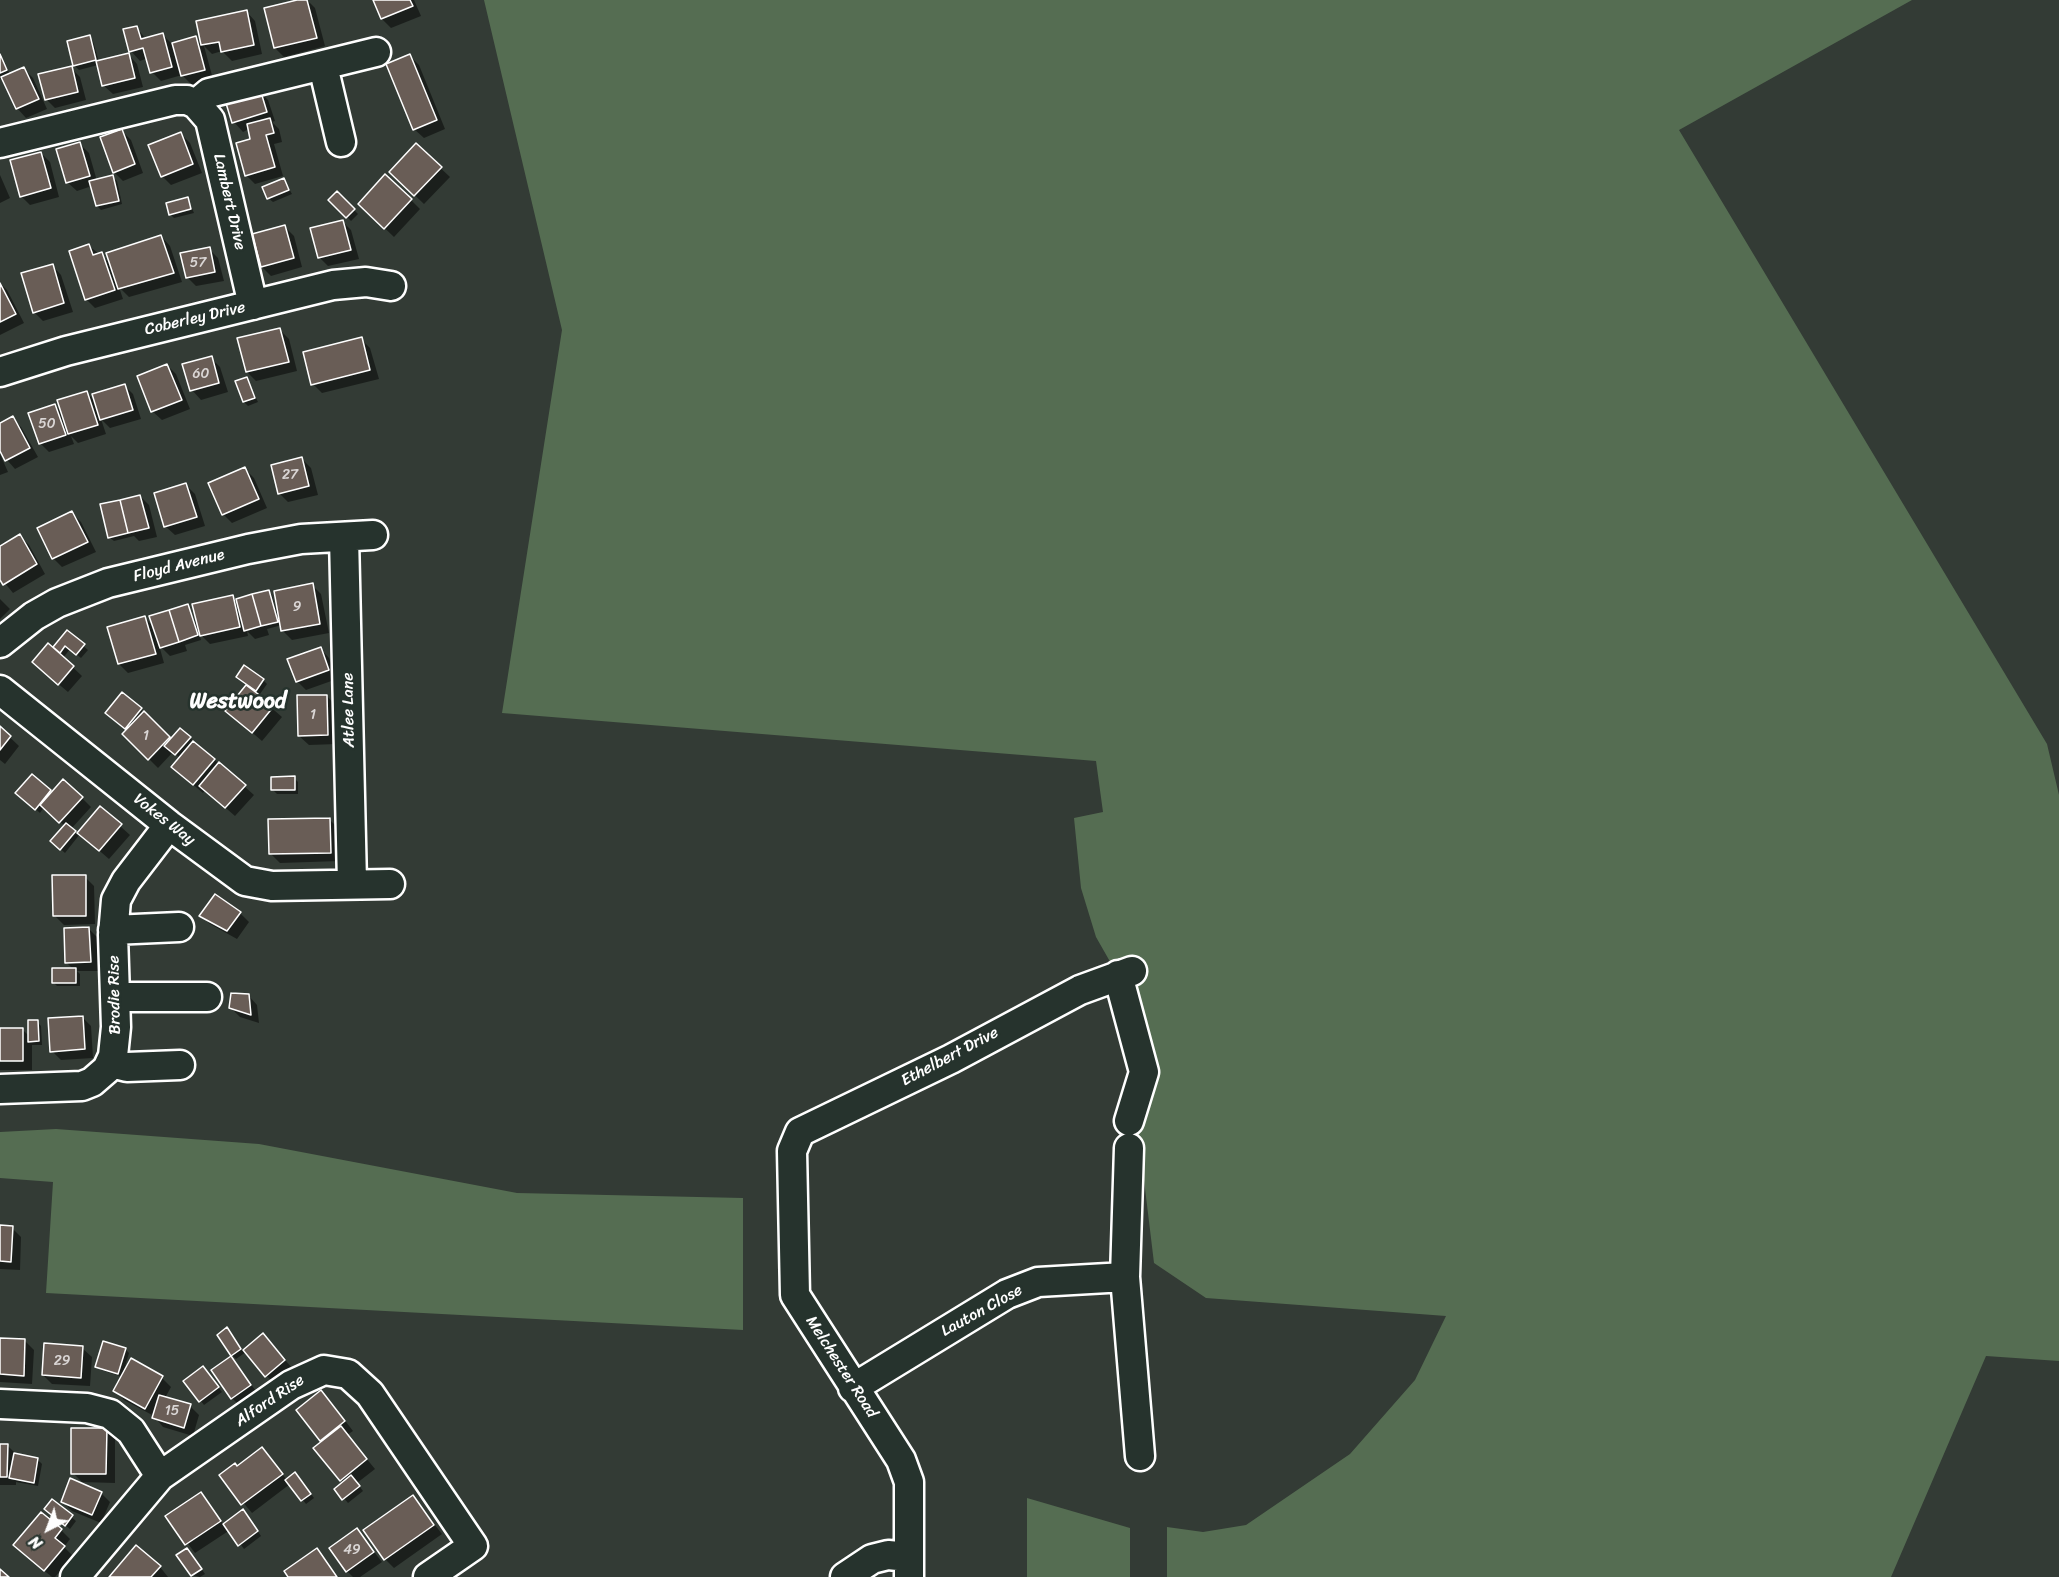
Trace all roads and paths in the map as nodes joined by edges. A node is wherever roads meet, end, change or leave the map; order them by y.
1 (376, 52) dead end
2 (322, 66) junction
3 (196, 104) junction
4 (341, 142) dead end
5 (0, 143) edge
6 (392, 286) dead end
7 (253, 305) junction
8 (0, 372) edge
9 (373, 535) dead end
10 (344, 537) junction
11 (0, 644) edge
12 (0, 690) edge
13 (169, 825) junction
14 (352, 883) junction
15 (390, 884) dead end
16 (179, 927) dead end
17 (113, 930) junction
18 (207, 997) dead end
19 (115, 998) junction
20 (111, 1063) junction
21 (180, 1065) dead end
22 (0, 1089) edge
23 (792, 1150) joint
24 (1125, 1277) junction
25 (853, 1388) junction
26 (0, 1404) edge
27 (1140, 1456) dead end
28 (160, 1476) junction
29 (909, 1567) edge
30 (75, 1577) edge
31 (428, 1577) edge
32 (845, 1577) edge

1 - 2 street
2 - 3 street
2 - 4 street
3 - 5 street
3 - 7 street, Lambert Drive
6 - 7 street, Coberley Drive
7 - 8 street, Coberley Drive
9 - 10 street, Floyd Avenue
10 - 11 street, Floyd Avenue
10 - 14 street, Atlee Lane
12 - 13 street, Vokes Way
13 - 14 street, Vokes Way
13 - 17 street, Brodie Rise
14 - 15 street, Vokes Way
16 - 17 street
17 - 19 street, Brodie Rise
18 - 19 street
19 - 20 street, Brodie Rise
20 - 21 street
20 - 22 street
23 - 24 street, Ethelbert Drive
23 - 25 street, Melchester Road
24 - 25 street, Lauton Close
24 - 27 street
25 - 29 street, Melchester Road
26 - 28 street
28 - 30 street, Alford Rise
28 - 31 street, Alford Rise
29 - 32 street

